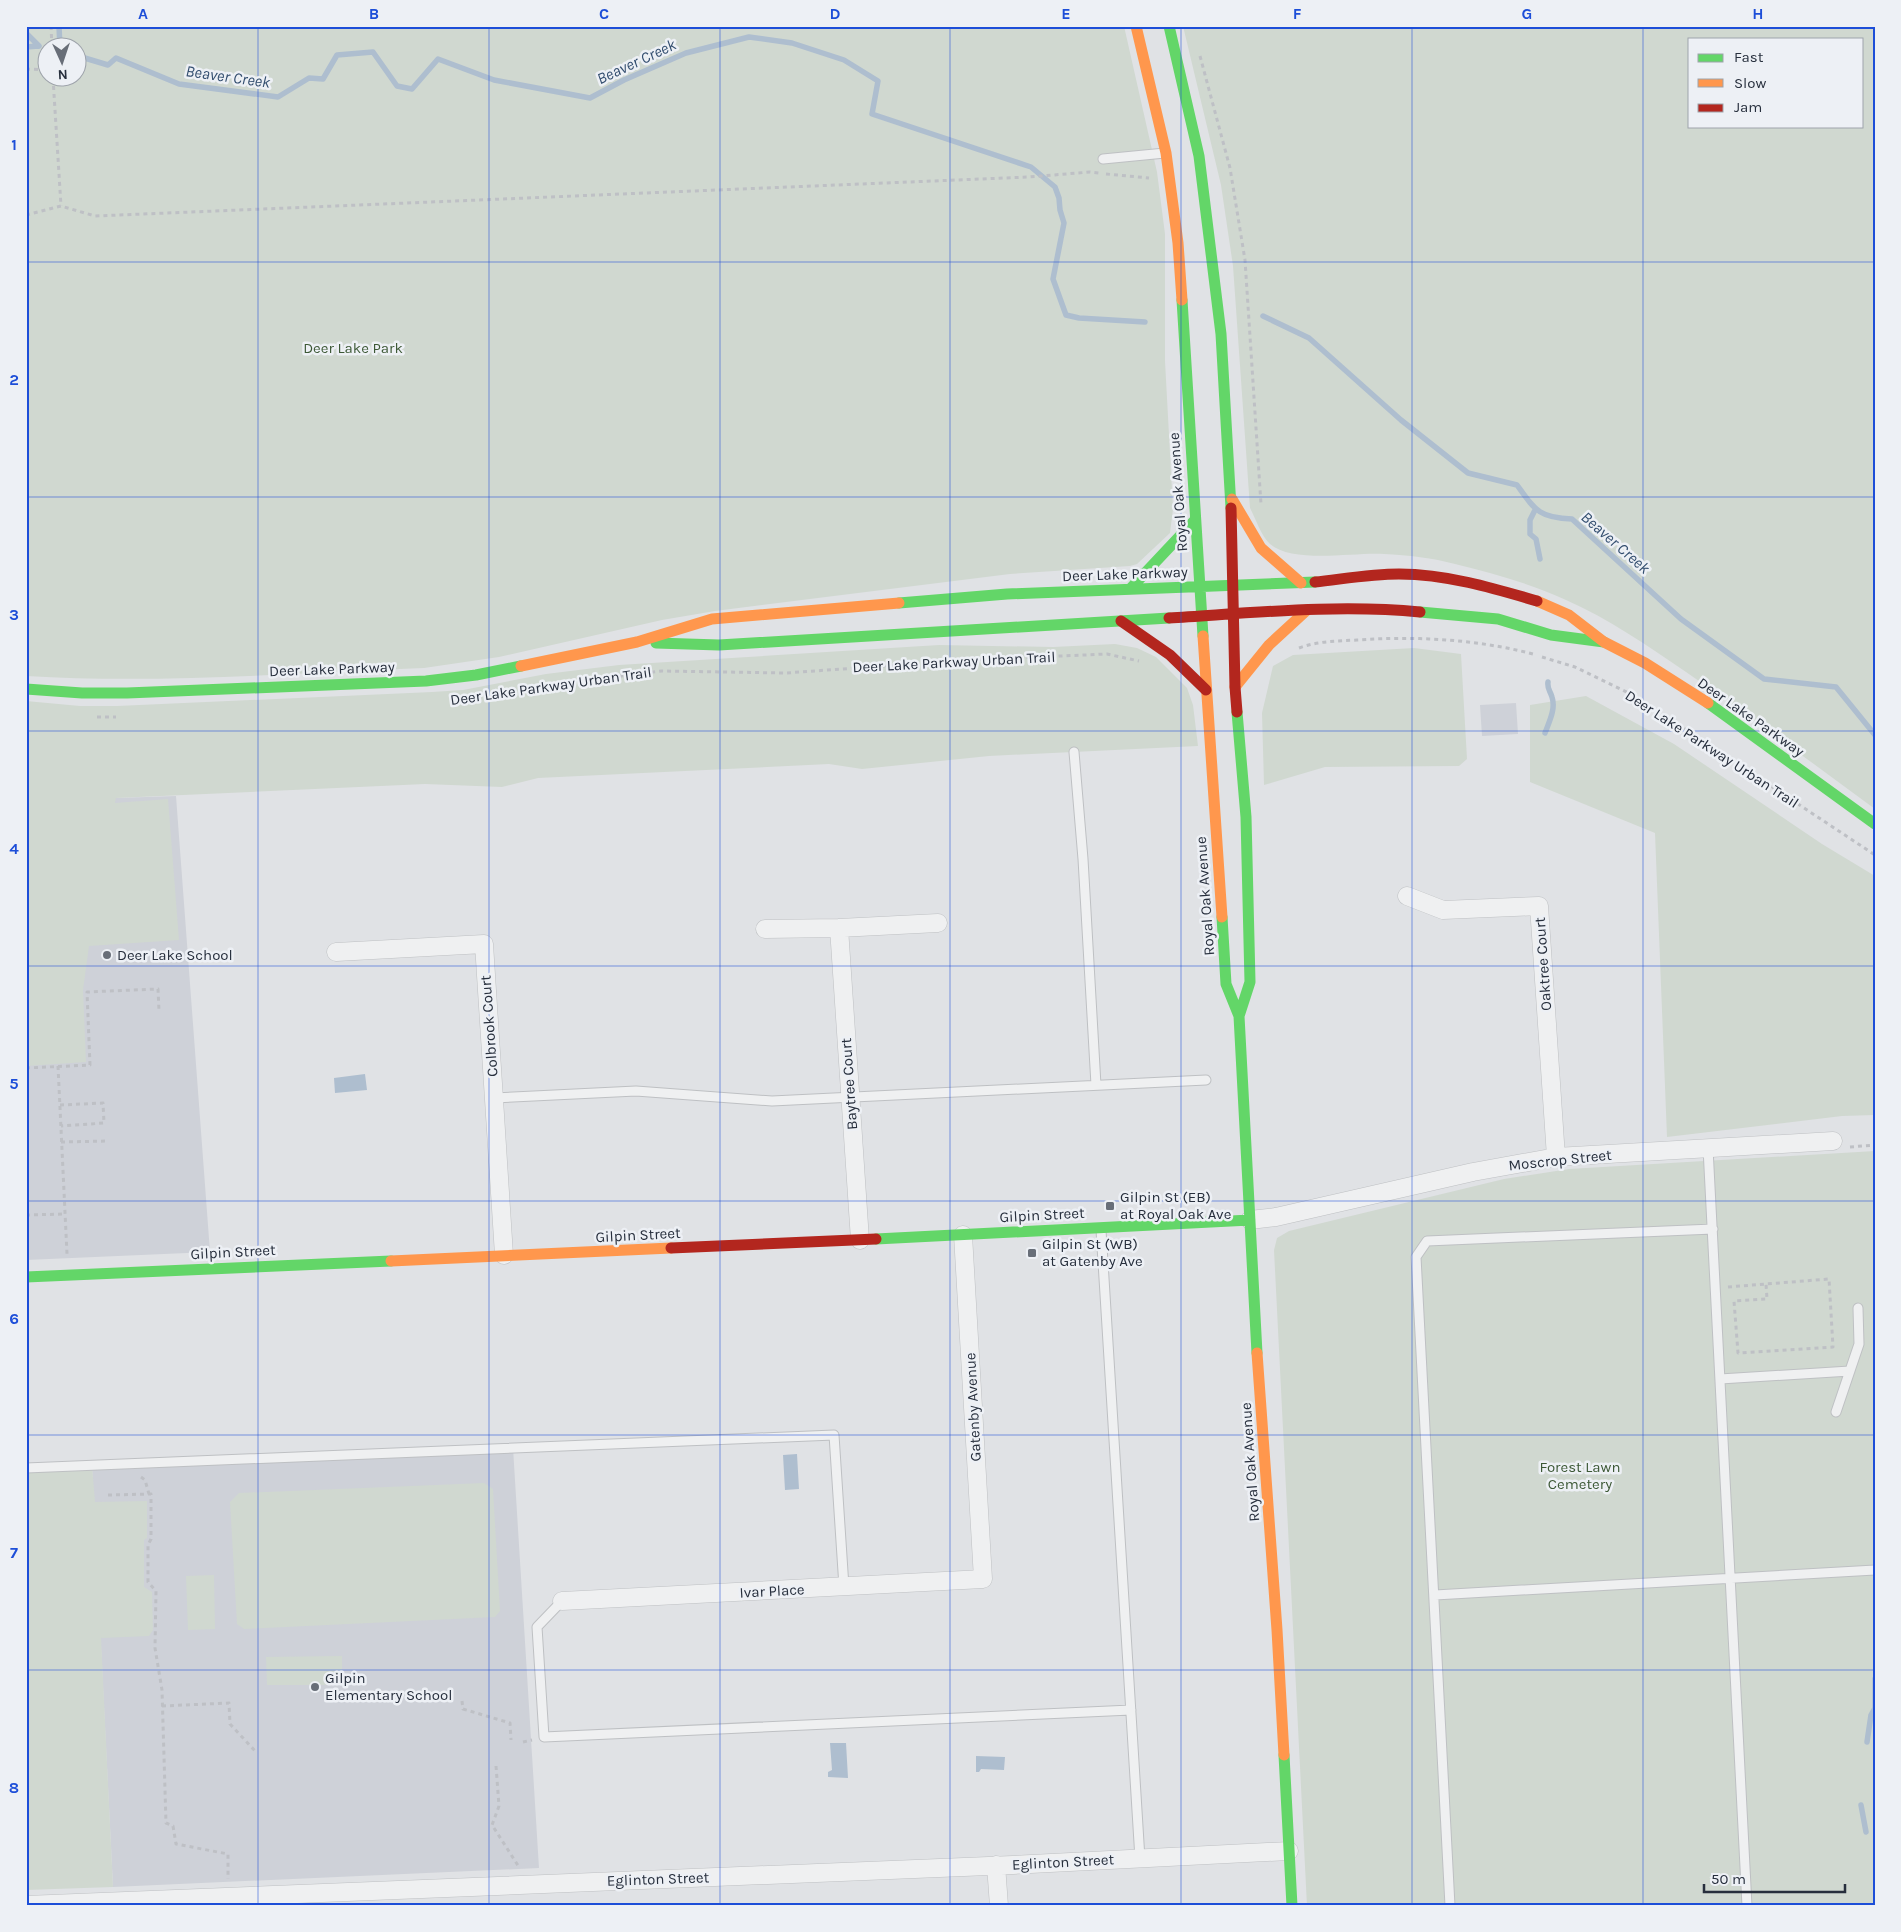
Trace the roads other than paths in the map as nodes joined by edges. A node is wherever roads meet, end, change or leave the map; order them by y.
1 (1136, 26) edge
2 (1169, 26) edge
3 (1166, 153) junction
4 (1103, 159) dead end
5 (1231, 498) junction
6 (1195, 520) junction
7 (1301, 583) junction
8 (1232, 585) junction
9 (1199, 586) junction
10 (1131, 588) junction
11 (1306, 610) junction
12 (1233, 614) junction
13 (1201, 616) junction
14 (1121, 621) junction
15 (636, 642) junction
16 (1604, 642) junction
17 (1235, 687) junction
18 (26, 689) edge
19 (1206, 690) junction
20 (1074, 752) dead end
21 (1875, 824) edge
22 (1407, 896) dead end
23 (938, 922) dead end
24 (839, 928) junction
25 (765, 929) dead end
26 (336, 952) dead end
27 (1239, 1016) junction
28 (1206, 1080) dead end
29 (1096, 1085) junction
30 (494, 1098) junction
31 (850, 1098) junction
32 (1833, 1141) road end
33 (1708, 1148) junction
34 (1556, 1157) junction
35 (1250, 1220) junction
36 (1101, 1227) junction
37 (1713, 1229) junction
38 (963, 1235) junction
39 (860, 1240) junction
40 (504, 1256) junction
41 (26, 1277) edge
42 (1858, 1308) dead end
43 (1850, 1371) junction
44 (1720, 1379) junction
45 (1836, 1412) dead end
46 (26, 1468) edge
47 (1875, 1570) edge
48 (1730, 1578) junction
49 (983, 1580) joint
50 (844, 1587) junction
51 (1435, 1595) junction
52 (562, 1602) joint
53 (1131, 1710) junction
54 (1290, 1851) junction
55 (1140, 1858) junction
56 (996, 1865) junction
57 (26, 1905) edge
58 (999, 1906) edge
59 (1292, 1906) edge
60 (1450, 1906) edge
61 (1747, 1906) edge

1 - 3 main road, Royal Oak Avenue
2 - 5 main road, Royal Oak Avenue
3 - 4 lane
3 - 6 main road, Royal Oak Avenue
5 - 7 main road
5 - 8 main road, Royal Oak Avenue
6 - 9 main road, Royal Oak Avenue
6 - 10 main road
7 - 8 main road, Deer Lake Parkway
7 - 16 main road, Deer Lake Parkway
8 - 9 main road, Deer Lake Parkway
8 - 12 main road, Royal Oak Avenue
9 - 10 main road, Deer Lake Parkway
9 - 13 main road, Royal Oak Avenue
10 - 15 main road, Deer Lake Parkway
11 - 12 main road, Deer Lake Parkway
11 - 16 main road, Deer Lake Parkway
11 - 17 main road
12 - 13 main road, Deer Lake Parkway
12 - 17 main road, Royal Oak Avenue
13 - 14 main road, Deer Lake Parkway
13 - 19 main road, Royal Oak Avenue
14 - 15 main road, Deer Lake Parkway
14 - 19 main road
15 - 18 main road, Deer Lake Parkway
16 - 21 main road, Deer Lake Parkway
17 - 27 main road, Royal Oak Avenue
19 - 27 main road, Royal Oak Avenue
20 - 29 lane
22 - 34 street, Oaktree Court
23 - 24 street
24 - 25 street
24 - 31 street, Baytree Court
26 - 30 street, Colbrook Court
27 - 35 main road, Royal Oak Avenue
28 - 29 lane
29 - 31 lane
30 - 31 lane
30 - 40 street, Colbrook Court
31 - 39 street, Baytree Court
32 - 33 street, Moscrop Street
33 - 34 street, Moscrop Street
33 - 37 lane
34 - 35 street, Moscrop Street
35 - 36 main road, Gilpin Street
35 - 54 main road, Royal Oak Avenue
36 - 38 main road, Gilpin Street
36 - 53 lane
37 - 44 lane
37 - 51 lane
38 - 39 main road, Gilpin Street
38 - 49 street, Gatenby Avenue
39 - 40 main road, Gilpin Street
40 - 41 main road, Gilpin Street
42 - 43 lane
43 - 44 lane
43 - 45 lane
44 - 48 lane
46 - 50 lane
47 - 48 lane
48 - 51 lane
48 - 61 lane
49 - 50 street, Ivar Place
50 - 52 street, Ivar Place
51 - 60 lane
52 - 53 lane
53 - 55 lane
54 - 55 street, Eglinton Street
54 - 59 main road, Royal Oak Avenue
55 - 56 street, Eglinton Street
56 - 57 street, Eglinton Street
56 - 58 street

